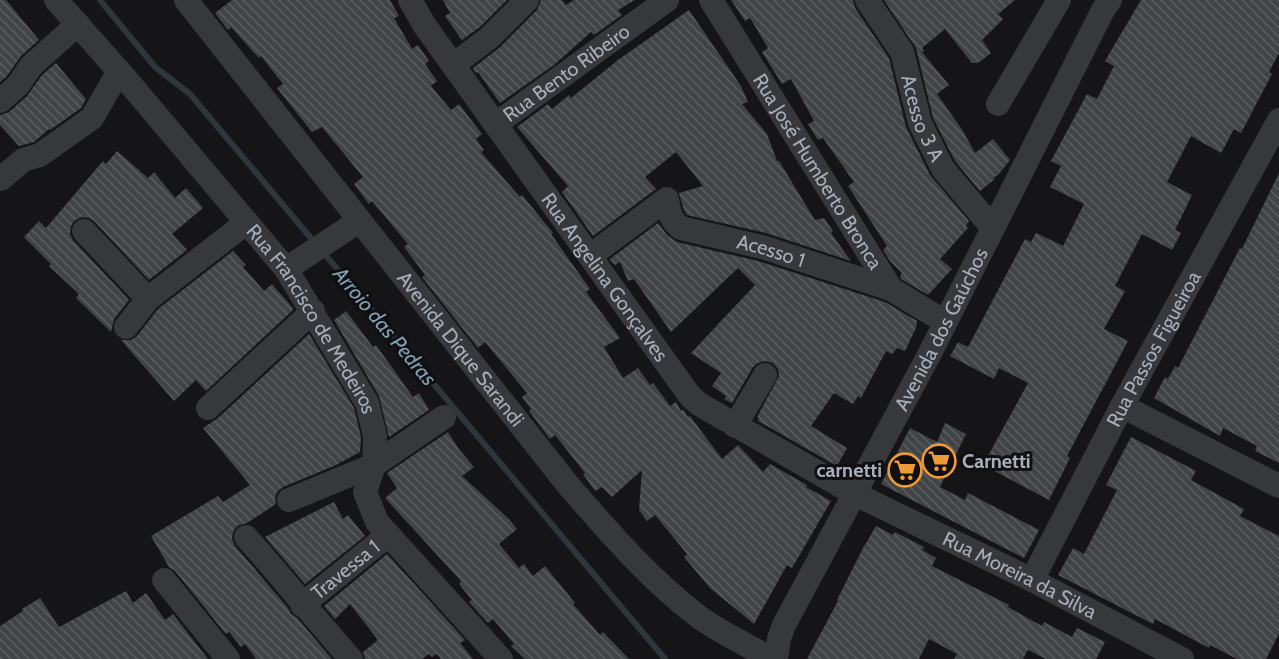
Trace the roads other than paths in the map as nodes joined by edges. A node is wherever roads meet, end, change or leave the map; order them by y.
1 (56, 0) edge
2 (186, 0) edge
3 (410, 0) edge
4 (527, 0) edge
5 (667, 0) edge
6 (711, 0) edge
7 (867, 0) edge
8 (1059, 0) edge
9 (1104, 3) edge
10 (78, 24) junction
11 (453, 65) junction
12 (119, 71) junction
13 (0, 101) edge
14 (998, 104) dead end
15 (1279, 120) edge
16 (496, 124) junction
17 (1, 179) edge
18 (359, 221) junction
19 (248, 222) junction
20 (992, 227) junction
21 (84, 231) dead end
22 (590, 256) junction
23 (286, 269) junction
24 (891, 289) junction
25 (148, 299) junction
26 (313, 311) junction
27 (945, 322) junction
28 (126, 327) dead end
29 (765, 375) dead end
30 (1122, 406) junction
31 (208, 408) dead end
32 (444, 417) dead end
33 (735, 426) junction
34 (374, 465) junction
35 (1279, 486) edge
36 (855, 494) junction
37 (289, 500) dead end
38 (388, 535) junction
39 (246, 537) dead end
40 (164, 580) dead end
41 (1032, 580) junction
42 (296, 596) junction
43 (228, 659) edge
44 (351, 659) edge
45 (501, 659) edge
46 (771, 659) edge
47 (776, 659) edge
48 (1182, 659) edge

1 - 10 street, Rua Francisco de Medeiros
2 - 18 street, Avenida Dique Sarandi
3 - 11 street, Rua Angelina Gonçalves
4 - 11 street
5 - 16 street, Rua Bento Ribeiro
6 - 24 street, Rua José Humberto Bronca
7 - 20 street, Acesso 3 A
8 - 14 street
9 - 20 street, Avenida dos Gaúchos
10 - 12 street, Rua Francisco de Medeiros
10 - 13 street
11 - 16 street, Rua Angelina Gonçalves
12 - 17 street
12 - 19 street, Rua Francisco de Medeiros
15 - 30 street, Rua Passos Figueiroa
16 - 22 street, Rua Angelina Gonçalves
18 - 23 street
18 - 46 street, Avenida Dique Sarandi
19 - 23 street, Rua Francisco de Medeiros
19 - 25 street
20 - 27 street, Avenida dos Gaúchos
21 - 25 street
22 - 24 street, Acesso 1
22 - 33 street, Rua Angelina Gonçalves
23 - 26 street, Rua Francisco de Medeiros
24 - 27 street, Rua José Humberto Bronca
25 - 28 street
26 - 31 street
26 - 34 street, Rua Francisco de Medeiros
27 - 36 street, Avenida dos Gaúchos
29 - 33 street
30 - 35 street
30 - 41 street, Rua Passos Figueiroa
32 - 34 street
33 - 36 street, Rua Angelina Gonçalves
34 - 37 street
34 - 38 street, Rua Francisco de Medeiros
36 - 41 street, Rua Moreira da Silva
36 - 47 street, Avenida dos Gaúchos
38 - 42 street, Travessa 1
38 - 45 street, Rua Francisco de Medeiros
39 - 42 street
40 - 43 street
41 - 48 street, Rua Moreira da Silva
42 - 44 street

